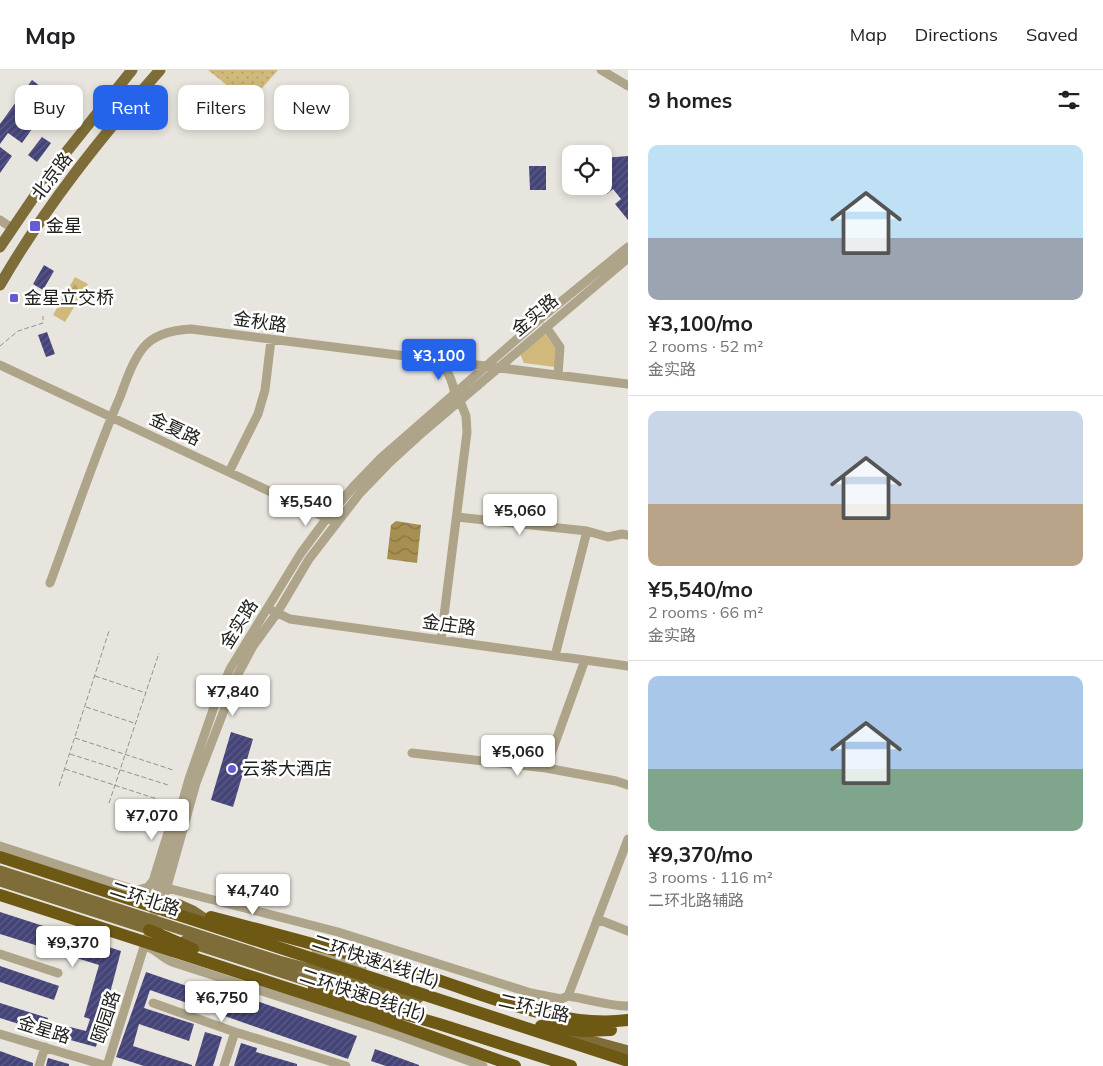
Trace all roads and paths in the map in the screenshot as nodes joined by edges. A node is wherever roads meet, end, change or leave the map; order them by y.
1 (132, 70) edge
2 (160, 70) edge
3 (601, 70) edge
4 (120, 85) edge
5 (147, 85) edge
6 (628, 86) edge
7 (93, 118) edge
8 (109, 130) edge
9 (74, 142) junction
10 (90, 154) junction
11 (0, 220) edge
12 (12, 228) junction
13 (0, 246) edge
14 (628, 247) edge
15 (628, 258) edge
16 (0, 285) edge
17 (43, 316) dead end
18 (546, 327) junction
19 (271, 340) junction
20 (0, 346) edge
21 (438, 360) junction
22 (0, 365) edge
23 (489, 365) junction
24 (500, 368) junction
25 (558, 375) junction
26 (628, 384) edge
27 (457, 398) junction
28 (111, 416) junction
29 (229, 472) junction
30 (456, 517) junction
31 (332, 520) junction
32 (587, 531) junction
33 (628, 535) edge
34 (50, 583) dead end
35 (272, 611) junction
36 (109, 631) dead end
37 (441, 640) junction
38 (159, 653) dead end
39 (555, 656) junction
40 (585, 660) junction
41 (628, 666) edge
42 (95, 676) junction
43 (146, 693) junction
44 (85, 707) junction
45 (136, 723) junction
46 (74, 738) junction
47 (412, 753) dead end
48 (69, 754) junction
49 (125, 754) junction
50 (546, 768) junction
51 (64, 769) junction
52 (120, 770) junction
53 (173, 770) dead end
54 (115, 785) junction
55 (168, 785) dead end
56 (628, 785) edge
57 (59, 786) dead end
58 (163, 801) dead end
59 (109, 803) dead end
60 (180, 808) junction
61 (628, 839) edge
62 (1, 852) edge
63 (0, 871) edge
64 (0, 881) edge
65 (94, 888) junction
66 (167, 888) junction
67 (134, 890) junction
68 (48, 892) junction
69 (0, 895) edge
70 (160, 898) junction
71 (0, 899) edge
72 (175, 903) junction
73 (598, 919) junction
74 (151, 925) junction
75 (628, 931) edge
76 (133, 938) junction
77 (148, 947) junction
78 (0, 954) edge
79 (219, 960) junction
80 (255, 963) junction
81 (58, 973) dead end
82 (568, 996) junction
83 (153, 1003) dead end
84 (628, 1006) edge
85 (486, 1015) junction
86 (628, 1020) edge
87 (628, 1027) edge
88 (234, 1032) junction
89 (0, 1034) edge
90 (44, 1047) junction
91 (628, 1052) edge
92 (628, 1060) edge
93 (321, 1062) edge
94 (39, 1066) edge
95 (107, 1066) edge
96 (224, 1066) edge
97 (346, 1066) edge
98 (483, 1066) edge
99 (515, 1066) edge
100 (525, 1066) edge
101 (571, 1066) edge

1 - 4 main road, 北京路
2 - 5 main road, 北京路
3 - 6 street
7 - 9 main road, 北京路
8 - 10 main road, 北京路
9 - 10 main road
9 - 12 main road, 北京路
10 - 16 main road, 北京路
11 - 12 street
12 - 13 main road, 北京路
14 - 23 street, 金实路
15 - 18 street, 金实路
17 - 20 path
18 - 24 street, 金实路
18 - 25 street
19 - 21 street, 金秋路
19 - 28 street, 金秋路
19 - 29 street
21 - 23 street, 金秋路
21 - 27 street
22 - 28 street, 金夏路
23 - 24 street, 金秋路
23 - 27 street, 金实路
24 - 25 street, 金秋路
24 - 27 street, 金实路
25 - 26 street, 金秋路
27 - 30 street
27 - 31 street, 金实路
28 - 29 street, 金夏路
28 - 34 street, 金秋路
29 - 31 street, 金夏路
30 - 32 street
30 - 37 street
31 - 35 street, 金实路
32 - 33 street
32 - 39 street
35 - 37 street, 金庄路
35 - 60 street, 金实路
35 - 66 street, 金实路
36 - 42 path
37 - 39 street, 金庄路
38 - 43 path
39 - 40 street, 金庄路
40 - 41 street, 金庄路
40 - 50 street
42 - 43 path
42 - 44 path
43 - 45 path
44 - 45 path
44 - 46 path
45 - 49 path
46 - 48 path
46 - 49 path
47 - 50 street
48 - 51 path
48 - 52 path
49 - 52 path
49 - 53 path
50 - 56 street
51 - 54 path
51 - 57 path
52 - 54 path
52 - 55 path
54 - 58 path
54 - 59 path
60 - 67 street
60 - 70 street, 金实路
61 - 73 street
62 - 65 highway, 二环快速A线(北)
62 - 67 street
62 - 68 main road
63 - 68 main road, 二环北路
64 - 68 main road, 二环北路
65 - 86 highway
65 - 92 highway, 二环快速A线(北)
66 - 70 street, 金实路
66 - 82 street
67 - 70 street
68 - 69 main road
68 - 74 main road, 二环北路
69 - 76 highway, 二环快速B线(北)
70 - 72 street
70 - 74 street, 金实路
71 - 77 street
72 - 80 main road
72 - 85 street
73 - 75 street
73 - 82 street
74 - 77 street, 颐园路
74 - 79 highway
74 - 80 main road, 二环北路
76 - 99 highway, 二环快速B线(北)
76 - 101 highway
77 - 79 main road
77 - 95 street, 颐园路
77 - 98 street
78 - 81 street
79 - 80 highway
80 - 85 main road, 二环北路
80 - 100 highway
80 - 101 main road, 二环北路
82 - 84 street
83 - 88 street
85 - 87 highway
85 - 91 main road, 二环北路
88 - 93 street
88 - 96 street
89 - 90 street, 金星路
90 - 94 street
90 - 95 street, 金星路
93 - 97 street

